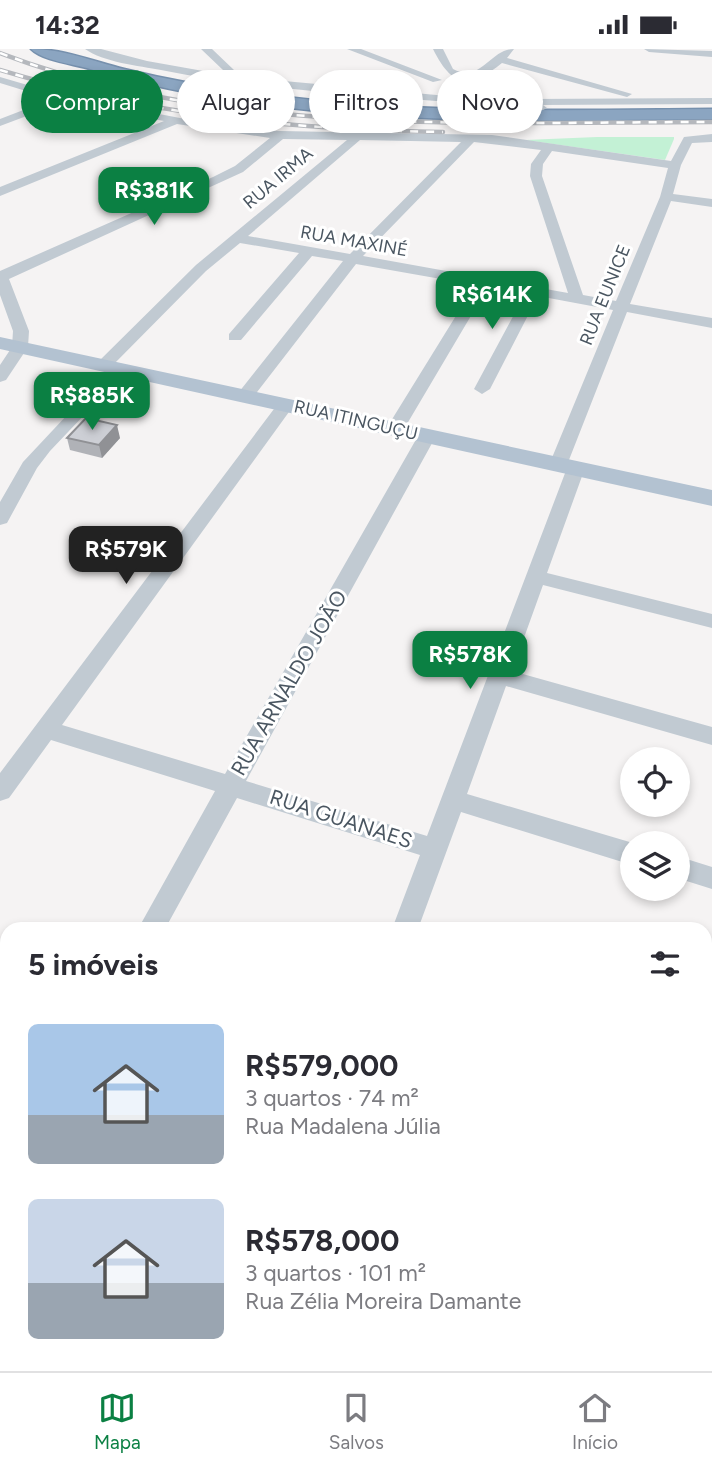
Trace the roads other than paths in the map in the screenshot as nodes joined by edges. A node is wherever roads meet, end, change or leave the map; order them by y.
1 (38, 49) edge
2 (54, 49) edge
3 (90, 49) edge
4 (206, 49) edge
5 (352, 49) edge
6 (438, 49) edge
7 (512, 49) edge
8 (649, 49) edge
9 (712, 54) edge
10 (499, 59) junction
11 (177, 70) edge
12 (229, 70) edge
13 (448, 70) edge
14 (494, 70) edge
15 (0, 79) edge
16 (437, 80) edge
17 (433, 83) junction
18 (437, 83) edge
19 (21, 86) edge
20 (423, 92) edge
21 (309, 97) edge
22 (543, 101) edge
23 (712, 101) edge
24 (309, 102) edge
25 (638, 102) junction
26 (543, 108) edge
27 (543, 112) edge
28 (712, 112) edge
29 (21, 115) edge
30 (163, 118) edge
31 (176, 121) junction
32 (0, 123) edge
33 (280, 135) junction
34 (356, 138) junction
35 (471, 138) junction
36 (712, 138) edge
37 (549, 147) junction
38 (675, 165) junction
39 (0, 192) edge
40 (666, 197) junction
41 (712, 203) edge
42 (237, 238) junction
43 (308, 252) junction
44 (351, 261) junction
45 (1, 276) edge
46 (483, 283) junction
47 (533, 292) junction
48 (577, 299) junction
49 (620, 307) junction
50 (712, 323) edge
51 (235, 337) dead end
52 (10, 345) edge
53 (112, 367) junction
54 (0, 377) edge
55 (482, 389) dead end
56 (245, 396) junction
57 (286, 405) junction
58 (395, 429) junction
59 (427, 436) junction
60 (567, 466) junction
61 (712, 498) edge
62 (0, 519) edge
63 (537, 577) junction
64 (712, 621) edge
65 (499, 676) junction
66 (45, 729) junction
67 (712, 736) edge
68 (232, 785) junction
69 (0, 791) edge
70 (453, 800) junction
71 (435, 849) junction
72 (620, 850) edge
73 (690, 871) edge
74 (712, 878) edge
75 (154, 922) edge
76 (408, 922) edge

1 - 24 highway
2 - 21 highway
3 - 11 street
4 - 12 street
5 - 17 street
6 - 13 street
7 - 10 street
8 - 9 street
10 - 14 street
10 - 25 street
15 - 19 street
16 - 17 street
17 - 18 street
17 - 20 street
22 - 25 street
23 - 25 street
26 - 28 highway
27 - 28 highway
29 - 32 street
30 - 31 street
31 - 33 street
31 - 39 street
33 - 34 street
33 - 45 street
34 - 35 street
34 - 42 street, RUA IRMA
35 - 37 street
35 - 44 street
36 - 38 street, RUA EUNICE
37 - 38 street
37 - 48 street
38 - 40 street, RUA EUNICE
40 - 41 street
40 - 49 street, RUA EUNICE
42 - 43 street, RUA MAXINÉ
42 - 53 street, RUA IRMA
43 - 44 street, RUA MAXINÉ
43 - 51 street
44 - 46 street, RUA MAXINÉ
44 - 56 street
45 - 52 street
46 - 47 street, RUA MAXINÉ
46 - 58 street
47 - 48 street, RUA MAXINÉ
47 - 55 street
48 - 49 street, RUA MAXINÉ
49 - 50 street, RUA MAXINÉ
49 - 60 street, RUA EUNICE
52 - 53 main road, RUA ITINGUÇU
52 - 54 street
53 - 56 main road, RUA ITINGUÇU
53 - 62 street, RUA IRMA
56 - 57 main road, RUA ITINGUÇU
57 - 58 main road, RUA ITINGUÇU
57 - 66 street
58 - 59 main road, RUA ITINGUÇU
59 - 60 main road, RUA ITINGUÇU
59 - 68 street, RUA ARNALDO JOÃO
60 - 61 main road, RUA ITINGUÇU
60 - 63 street, RUA EUNICE
63 - 64 street
63 - 65 street, RUA EUNICE
65 - 67 street
65 - 70 street, RUA EUNICE
66 - 68 street, RUA GUANAES
66 - 69 street
68 - 71 street, RUA GUANAES
68 - 75 street, RUA ARNALDO JOÃO
70 - 71 street, RUA EUNICE
70 - 72 street
71 - 76 street, RUA EUNICE
73 - 74 street

